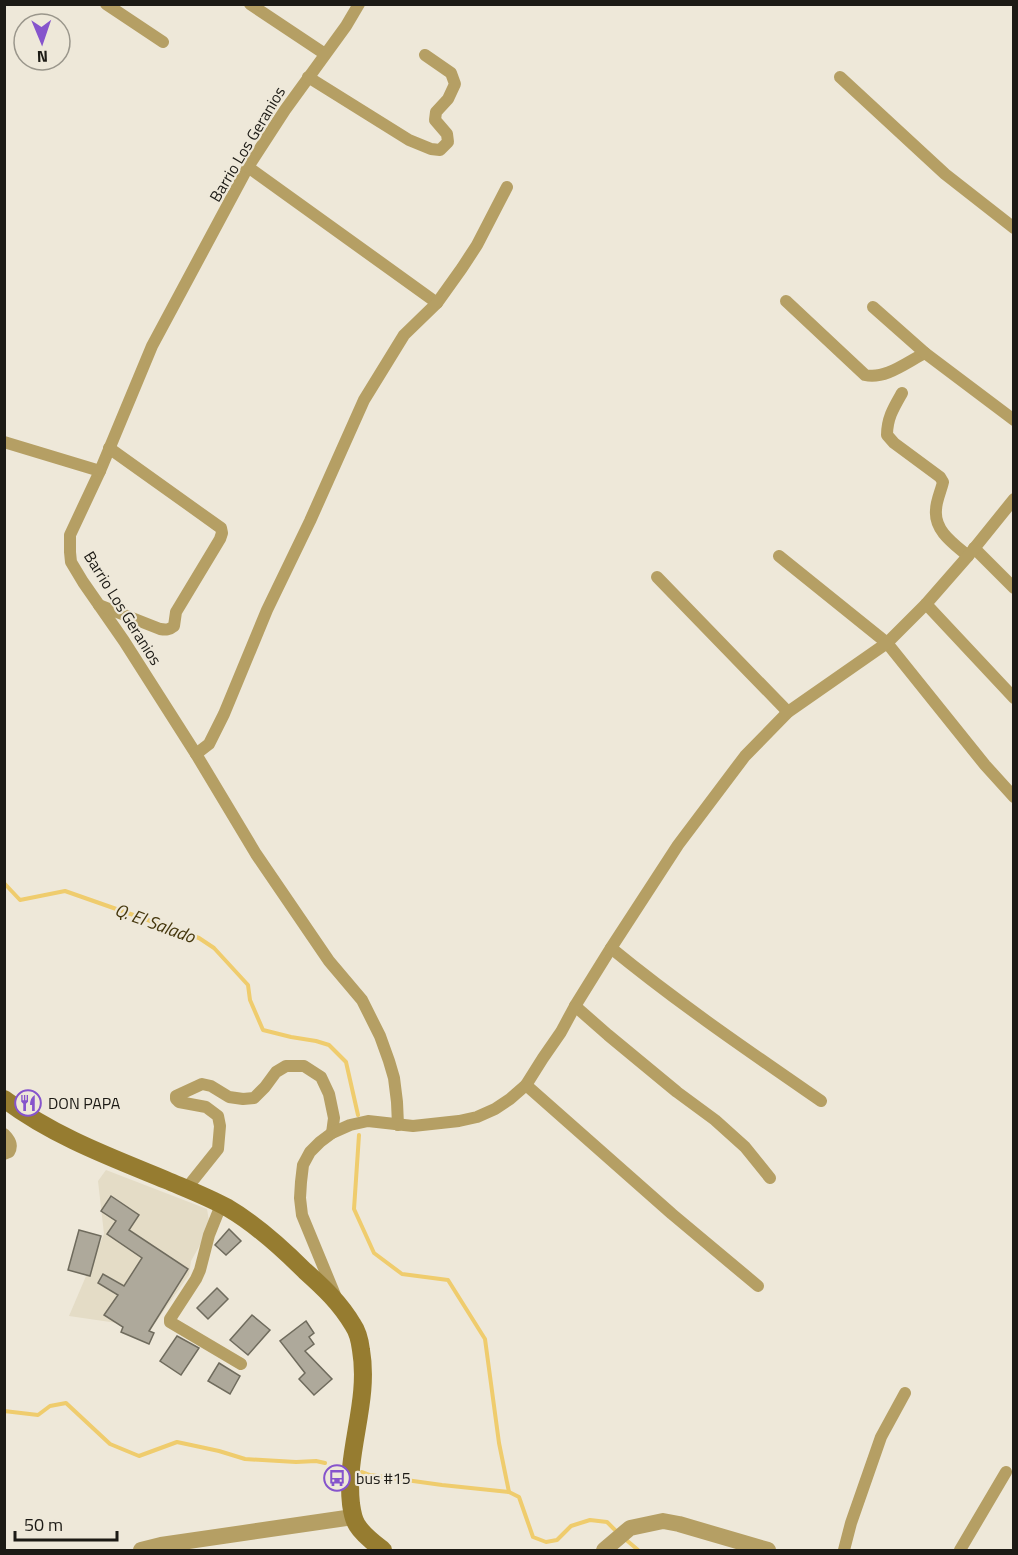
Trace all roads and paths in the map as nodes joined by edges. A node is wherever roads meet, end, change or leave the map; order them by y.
1 (106, 4) edge
2 (250, 4) edge
3 (359, 4) edge
4 (163, 42) dead end
5 (325, 54) junction
6 (425, 55) dead end
7 (840, 77) dead end
8 (308, 78) junction
9 (248, 167) junction
10 (507, 188) dead end
11 (1014, 228) edge
12 (786, 301) dead end
13 (437, 303) junction
14 (873, 307) dead end
15 (925, 353) junction
16 (902, 393) dead end
17 (1014, 420) edge
18 (4, 442) edge
19 (109, 448) junction
20 (100, 471) junction
21 (1014, 499) edge
22 (971, 552) junction
23 (780, 556) dead end
24 (657, 577) dead end
25 (1014, 588) edge
26 (926, 604) junction
27 (99, 605) junction
28 (886, 643) junction
29 (1014, 698) edge
30 (788, 712) junction
31 (196, 754) junction
32 (1014, 797) edge
33 (611, 948) junction
34 (575, 1006) junction
35 (526, 1085) junction
36 (4, 1099) edge
37 (821, 1101) dead end
38 (398, 1125) junction
39 (332, 1133) junction
40 (4, 1134) edge
41 (4, 1154) edge
42 (770, 1178) dead end
43 (186, 1189) junction
44 (221, 1205) junction
45 (758, 1286) dead end
46 (338, 1302) junction
47 (241, 1364) dead end
48 (905, 1393) dead end
49 (1006, 1472) dead end
50 (353, 1518) junction
51 (606, 1549) edge
52 (141, 1551) edge
53 (383, 1551) edge
54 (768, 1551) edge
55 (844, 1551) edge
56 (960, 1551) edge

1 - 4 street
2 - 5 street
3 - 5 street, Barrio Los Geranios
5 - 8 street, Barrio Los Geranios
6 - 8 street
7 - 11 street
8 - 9 street, Barrio Los Geranios
9 - 13 street
9 - 19 street, Barrio Los Geranios
10 - 13 street
12 - 15 street
13 - 31 street
14 - 15 street
15 - 17 street
16 - 22 street
18 - 20 street
19 - 20 street, Barrio Los Geranios
19 - 27 street
20 - 27 street, Barrio Los Geranios
21 - 22 street
22 - 25 street
22 - 26 street
23 - 28 street
24 - 30 street
26 - 28 street
26 - 29 street
27 - 31 street, Barrio Los Geranios
28 - 30 street
28 - 32 street
30 - 33 street
31 - 38 street, Barrio Los Geranios
33 - 34 street
33 - 37 street
34 - 35 street
34 - 42 street
35 - 38 street
35 - 45 street
36 - 43 main road
38 - 39 street
39 - 43 street
39 - 46 street
40 - 41 street
43 - 44 main road
44 - 46 main road
44 - 47 street
46 - 50 main road
48 - 55 street
49 - 56 street
50 - 52 street
50 - 53 main road
51 - 54 street

